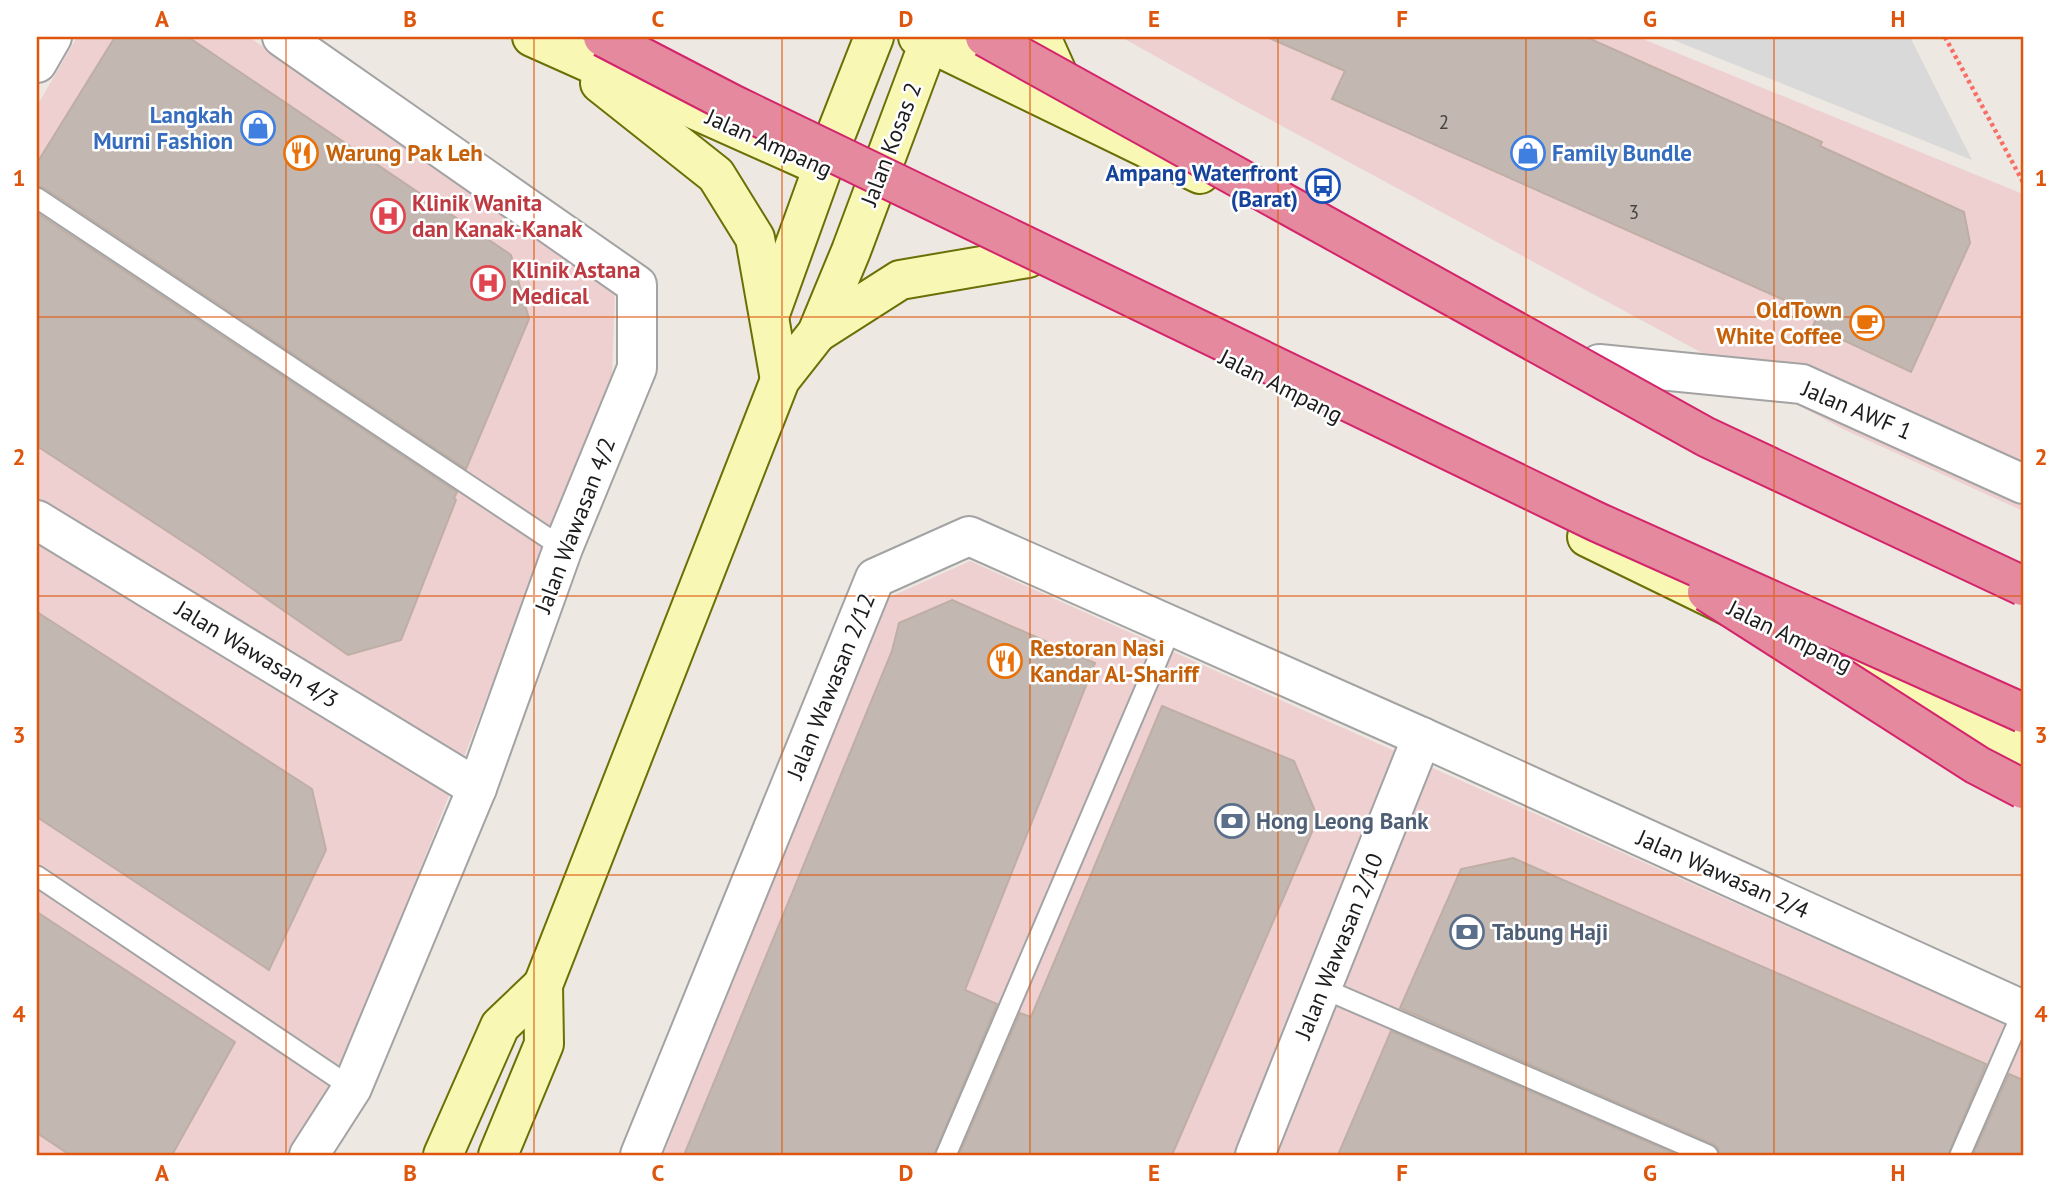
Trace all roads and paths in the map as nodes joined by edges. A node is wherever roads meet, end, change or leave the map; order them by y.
1 (52, 37) edge
2 (282, 37) edge
3 (603, 37) edge
4 (874, 37) edge
5 (985, 37) edge
6 (1041, 37) edge
7 (1945, 37) edge
8 (926, 39) edge
9 (545, 43) edge
10 (37, 63) edge
11 (1077, 116) junction
12 (823, 167) junction
13 (2023, 181) edge
14 (874, 189) junction
15 (37, 198) edge
16 (1028, 258) junction
17 (1425, 281) junction
18 (769, 316) junction
19 (817, 333) junction
20 (1598, 364) junction
21 (780, 380) junction
22 (2023, 484) edge
23 (37, 520) edge
24 (1597, 522) junction
25 (563, 548) junction
26 (2023, 588) edge
27 (1172, 626) junction
28 (2023, 713) edge
29 (1422, 737) junction
30 (2023, 750) edge
31 (477, 788) junction
32 (2023, 789) edge
33 (37, 876) edge
34 (543, 985) junction
35 (1322, 988) junction
36 (2023, 1010) edge
37 (352, 1088) junction
38 (309, 1155) edge
39 (443, 1155) edge
40 (498, 1155) edge
41 (640, 1155) edge
42 (946, 1155) edge
43 (1255, 1155) edge
44 (1708, 1155) edge
45 (1960, 1155) edge

1 - 10 street
2 - 25 street, Jalan Wawasan 4/2
3 - 24 highway, bridge
4 - 12 main road
5 - 17 highway, bridge
6 - 11 main road
7 - 13 path
8 - 11 main road
8 - 14 main road, Jalan Kosas 2
9 - 12 main road, Jalan Ampang
9 - 18 main road
11 - 17 main road
12 - 14 main road, Jalan Ampang
12 - 18 main road
14 - 16 main road, Jalan Ampang
14 - 19 main road, Jalan Kosas 2
15 - 25 lane
16 - 19 main road
16 - 30 main road, Jalan Ampang
17 - 20 main road
17 - 26 highway, bridge
18 - 21 main road
19 - 21 main road
20 - 22 street, Jalan AWF 1
20 - 26 main road
21 - 34 main road
23 - 31 street, Jalan Wawasan 4/3
24 - 28 highway, bridge
24 - 32 highway, bridge
25 - 31 street, Jalan Wawasan 4/2
27 - 29 street, Jalan Wawasan 2/12
27 - 41 street, Jalan Wawasan 2/12
27 - 42 lane
29 - 35 street, Jalan Wawasan 2/10
29 - 36 street, Jalan Wawasan 2/4
31 - 37 street, Jalan Wawasan 4/2
33 - 37 lane
34 - 39 main road
34 - 40 main road
35 - 43 street, Jalan Wawasan 2/10
35 - 44 lane
36 - 45 lane
37 - 38 street, Jalan Wawasan 4/2

